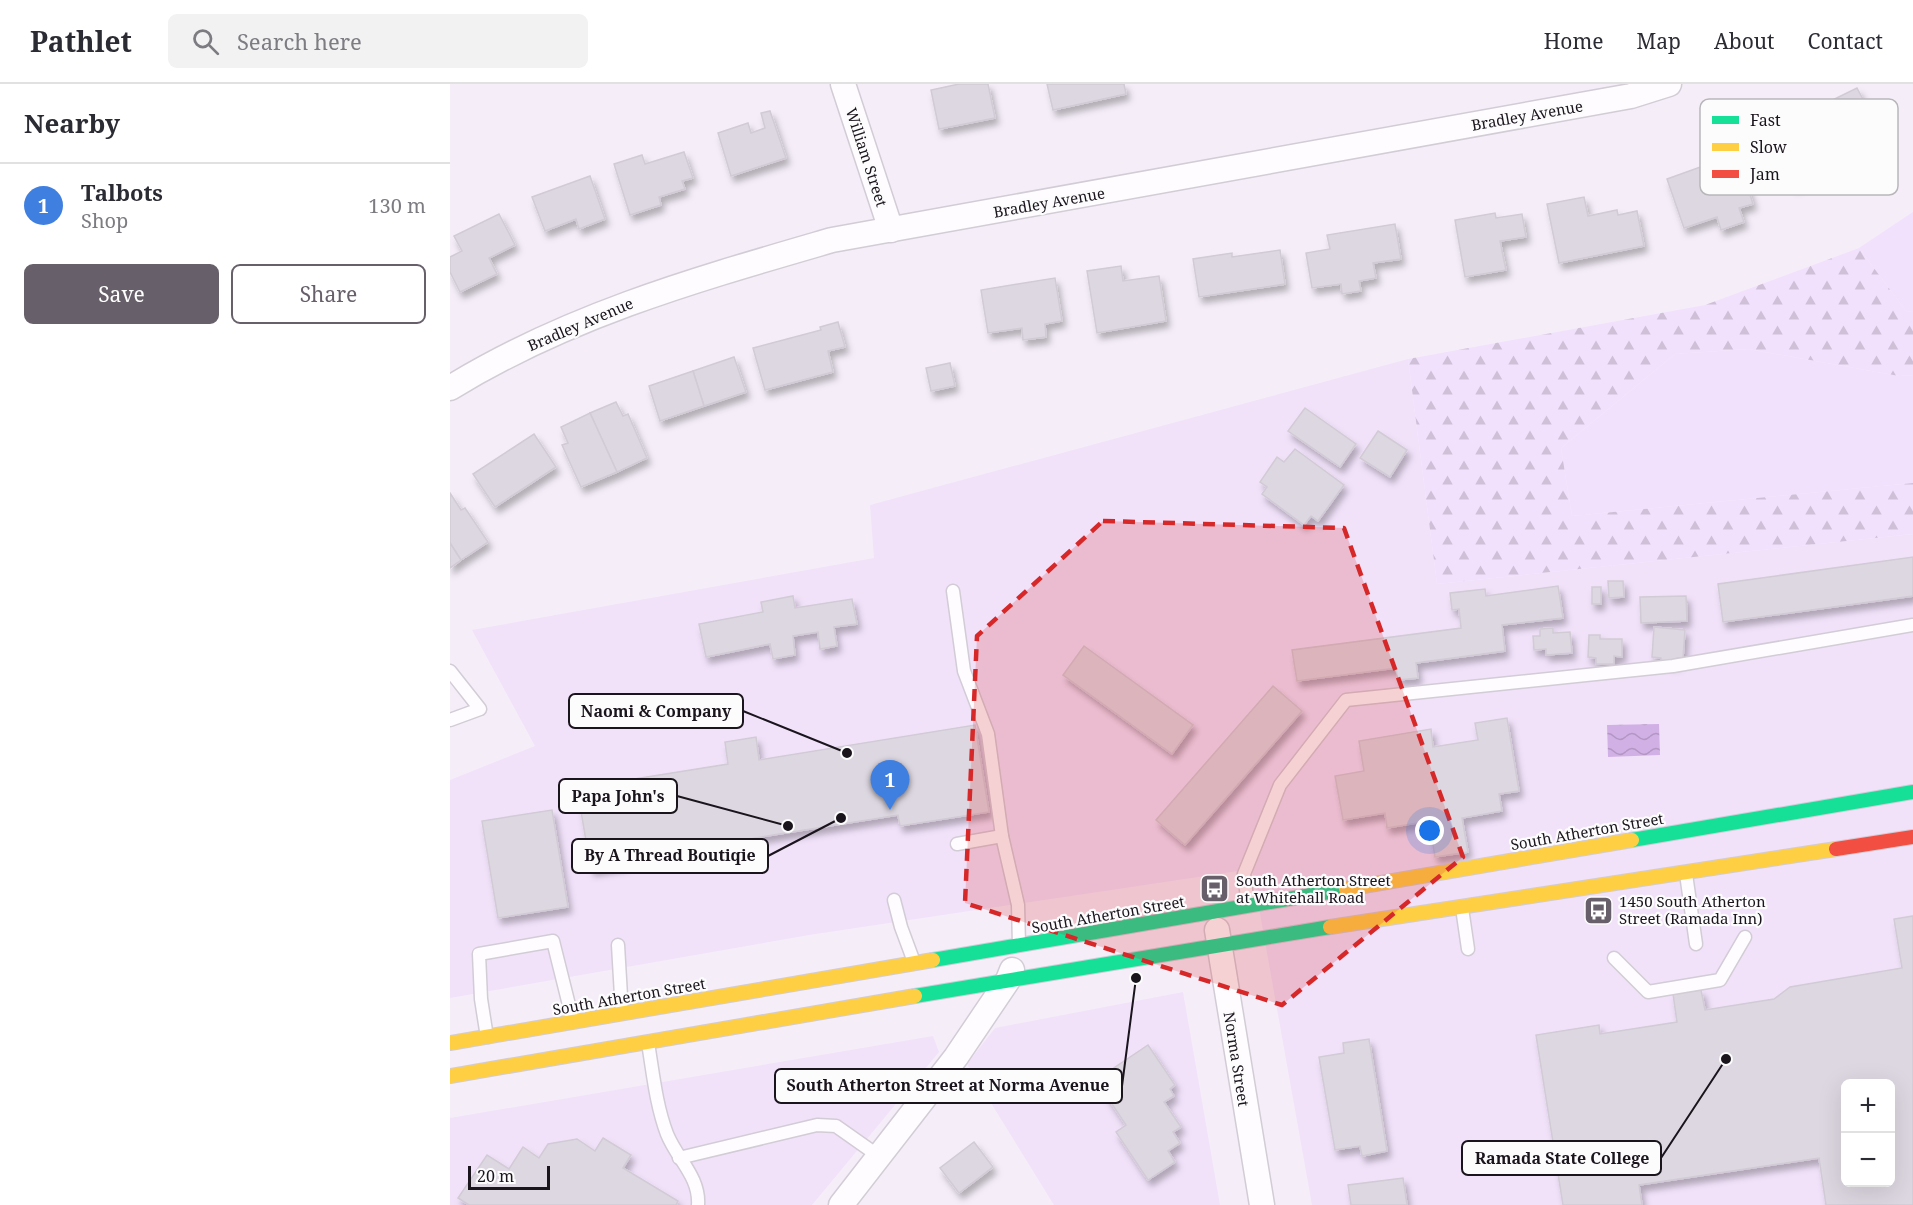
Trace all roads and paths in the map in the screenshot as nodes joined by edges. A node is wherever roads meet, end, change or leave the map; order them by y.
1 (843, 84) edge
2 (1669, 84) edge
3 (891, 230) junction
4 (450, 388) edge
5 (953, 591) dead end
6 (1913, 625) edge
7 (450, 670) edge
8 (450, 720) edge
9 (1913, 792) edge
10 (1002, 836) junction
11 (1913, 837) edge
12 (957, 844) dead end
13 (1686, 872) junction
14 (894, 900) dead end
15 (1248, 906) junction
16 (1461, 906) junction
17 (1214, 912) junction
18 (1745, 937) dead end
19 (1219, 944) junction
20 (1696, 944) dead end
21 (618, 945) dead end
22 (1019, 946) junction
23 (1468, 949) dead end
24 (1614, 958) dead end
25 (915, 963) junction
26 (1008, 980) junction
27 (622, 1013) junction
28 (573, 1023) junction
29 (487, 1037) junction
30 (450, 1043) edge
31 (648, 1043) junction
32 (450, 1076) edge
33 (880, 1157) junction
34 (679, 1158) junction
35 (698, 1205) edge
36 (841, 1205) edge
37 (1262, 1205) edge

1 - 3 street, William Street
2 - 3 street, Bradley Avenue
3 - 4 street, Bradley Avenue
5 - 10 lane
6 - 15 lane
7 - 8 lane
9 - 15 main road, South Atherton Street
10 - 12 lane
10 - 22 lane
11 - 13 main road
13 - 16 main road
13 - 20 lane
14 - 25 lane
15 - 17 main road, South Atherton Street
16 - 19 main road
16 - 23 lane
17 - 19 street, Norma Street
17 - 22 main road, South Atherton Street
18 - 24 lane
19 - 26 main road
19 - 37 street, Norma Street
21 - 27 lane
22 - 25 main road, South Atherton Street
22 - 26 street
25 - 27 main road, South Atherton Street
26 - 31 main road
26 - 33 street
27 - 28 main road, South Atherton Street
28 - 29 main road, South Atherton Street
28 - 29 lane
29 - 30 main road, South Atherton Street
31 - 32 main road
31 - 34 lane
33 - 34 lane
33 - 36 street
34 - 35 lane

